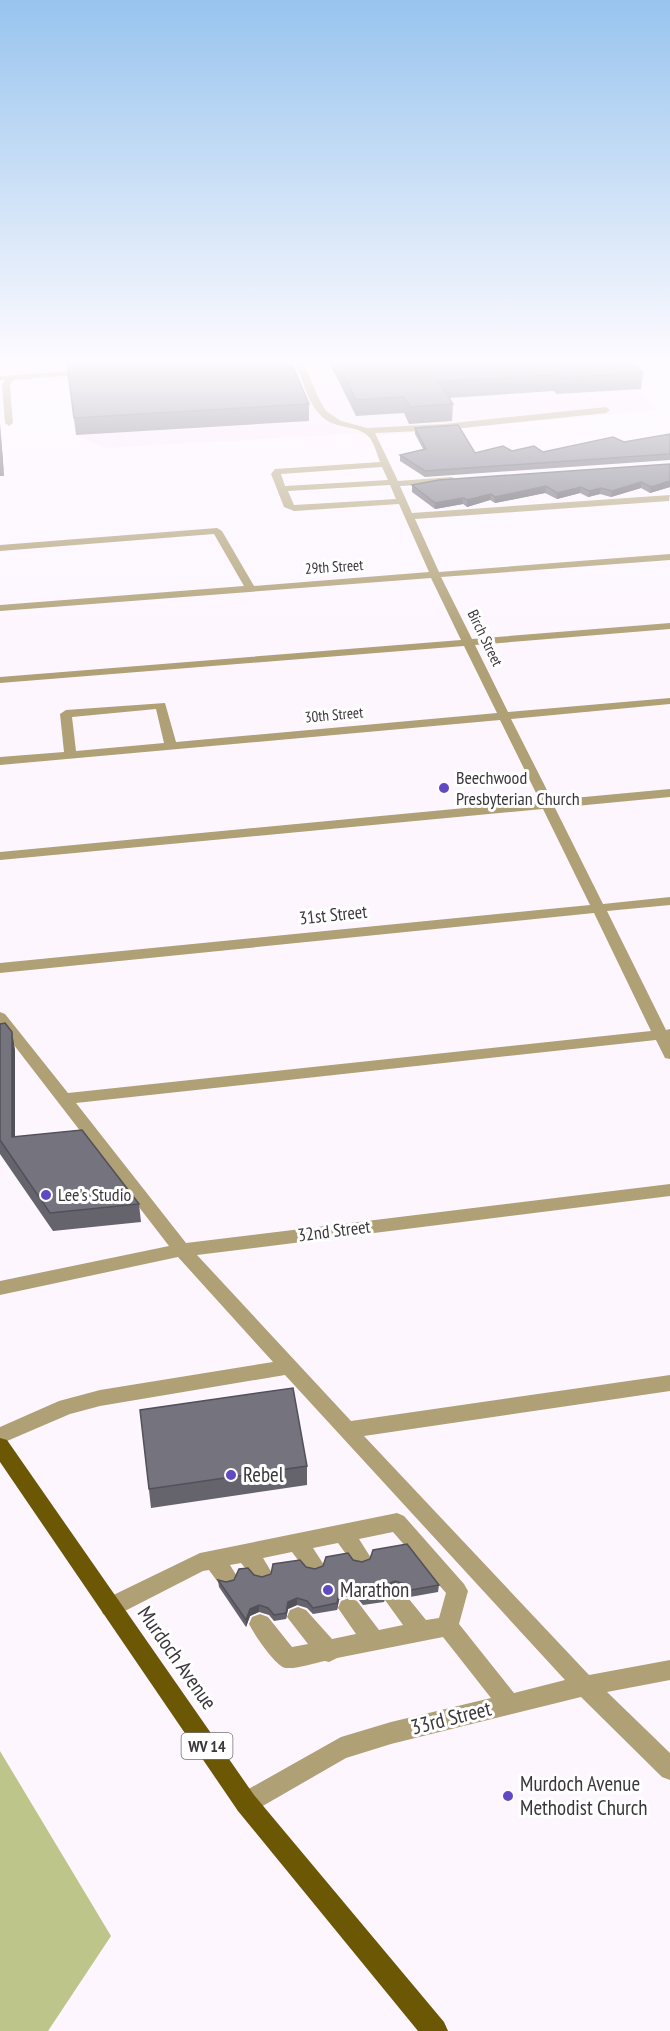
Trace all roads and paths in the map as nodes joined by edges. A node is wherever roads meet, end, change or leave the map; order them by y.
1 (382, 457) edge
2 (385, 464) junction
3 (463, 479) edge
4 (394, 483) junction
5 (282, 489) junction
6 (669, 498) edge
7 (402, 501) junction
8 (409, 516) junction
9 (0, 548) edge
10 (670, 557) edge
11 (435, 575) junction
12 (251, 589) junction
13 (0, 608) edge
14 (670, 626) edge
15 (468, 642) junction
16 (0, 680) edge
17 (670, 701) edge
18 (504, 716) junction
19 (171, 746) junction
20 (70, 755) junction
21 (0, 761) edge
22 (670, 793) edge
23 (548, 804) junction
24 (0, 856) edge
25 (670, 901) edge
26 (598, 907) junction
27 (0, 968) edge
28 (0, 1017) edge
29 (665, 1034) edge
30 (670, 1054) edge
31 (66, 1099) junction
32 (670, 1190) edge
33 (183, 1250) junction
34 (0, 1288) edge
35 (290, 1367) junction
36 (670, 1383) edge
37 (347, 1430) junction
38 (0, 1436) edge
39 (0, 1446) edge
40 (342, 1533) junction
41 (297, 1542) junction
42 (246, 1553) junction
43 (361, 1558) dead end
44 (213, 1559) junction
45 (314, 1565) dead end
46 (262, 1573) dead end
47 (227, 1578) dead end
48 (396, 1600) dead end
49 (111, 1607) junction
50 (349, 1608) dead end
51 (298, 1617) dead end
52 (260, 1624) dead end
53 (448, 1626) junction
54 (422, 1632) junction
55 (375, 1641) junction
56 (329, 1652) junction
57 (670, 1670) edge
58 (585, 1686) junction
59 (509, 1704) junction
60 (670, 1769) edge
61 (246, 1803) junction
62 (435, 2031) edge

1 - 2 street, Birch Street
2 - 4 street, Birch Street
2 - 5 street
3 - 4 street
4 - 5 street
4 - 7 street, Birch Street
5 - 7 street
6 - 8 street
7 - 8 street, Birch Street
8 - 11 street, Birch Street
9 - 12 street
10 - 11 street, 29th Street
11 - 12 street, 29th Street
11 - 15 street, Birch Street
12 - 13 street, 29th Street
14 - 15 street
15 - 16 street
15 - 18 street, Birch Street
17 - 18 street, 30th Street
18 - 19 street, 30th Street
18 - 23 street, Birch Street
19 - 20 street, 30th Street
19 - 20 street
20 - 21 street, 30th Street
22 - 23 street
23 - 24 street
23 - 26 street, Birch Street
25 - 26 street, 31st Street
26 - 27 street, 31st Street
26 - 29 street, Birch Street
28 - 31 street
29 - 30 street, Birch Street
29 - 31 street
31 - 33 street
32 - 33 street, 32nd Street
33 - 34 street, 32nd Street
33 - 35 street
35 - 37 street
35 - 38 street
36 - 37 street
37 - 58 street
39 - 49 main road, Murdoch Avenue / WV 14
40 - 41 street
40 - 43 street
40 - 53 street
41 - 42 street
41 - 45 street
42 - 44 street
42 - 46 street
44 - 47 street
44 - 49 street
48 - 54 street
49 - 61 main road, Murdoch Avenue / WV 14
50 - 55 street
51 - 56 street
52 - 56 street
53 - 54 street
53 - 59 street
54 - 55 street
55 - 56 street
57 - 58 street, 33rd Street
58 - 59 street, 33rd Street
58 - 60 street
59 - 61 street, 33rd Street
61 - 62 main road, Murdoch Avenue / WV 14

